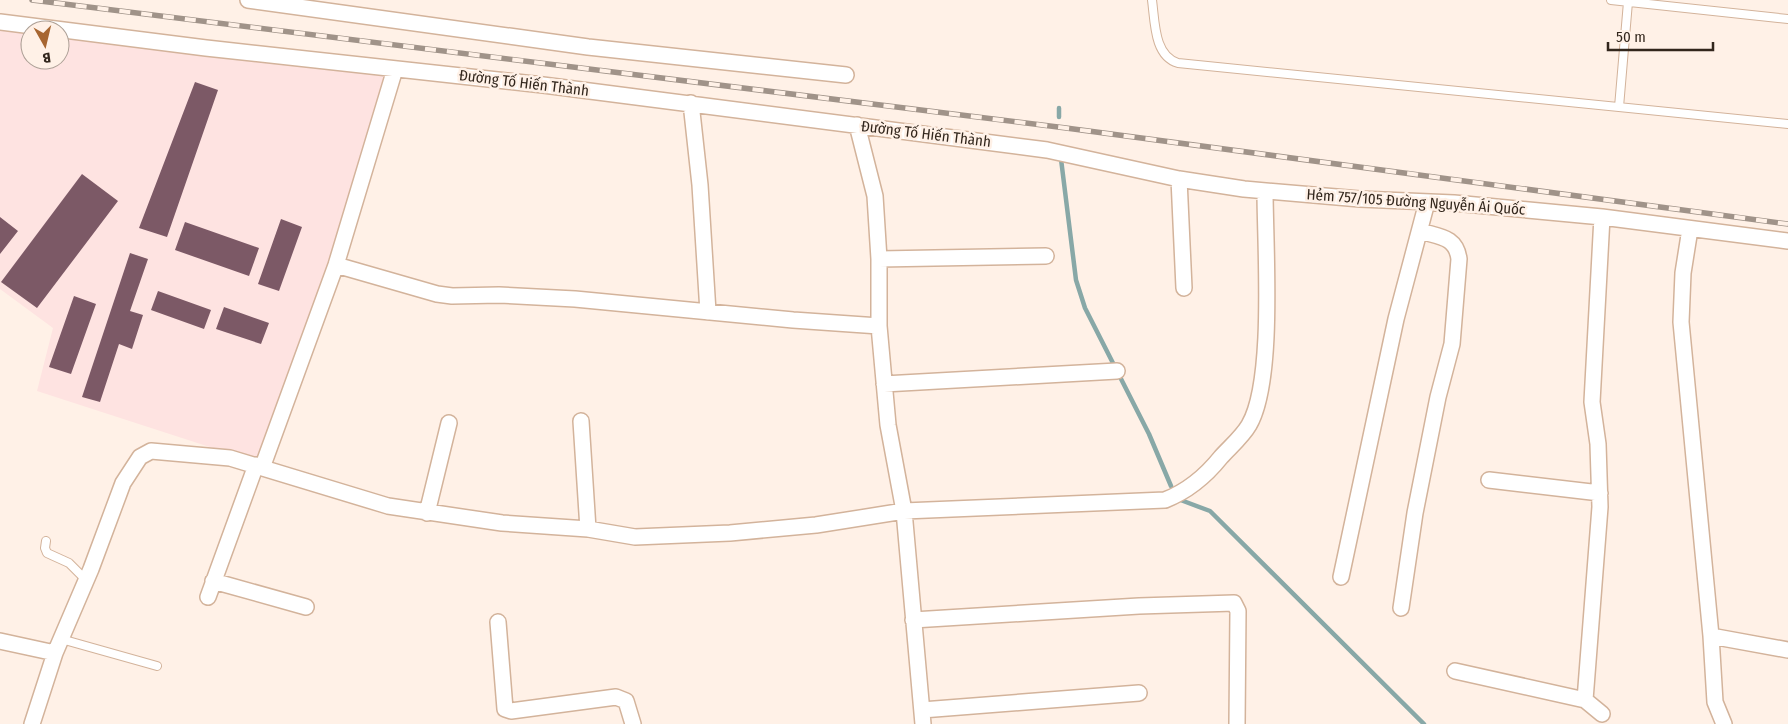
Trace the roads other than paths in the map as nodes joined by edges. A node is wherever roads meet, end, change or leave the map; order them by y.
1 (248, 0) edge
2 (1152, 0) edge
3 (1611, 0) edge
4 (1628, 2) junction
5 (303, 4) edge
6 (1788, 19) edge
7 (0, 22) edge
8 (395, 70) junction
9 (846, 76) dead end
10 (690, 103) junction
11 (1619, 107) junction
12 (1788, 124) edge
13 (857, 125) junction
14 (1047, 150) joint
15 (1179, 179) junction
16 (1265, 191) junction
17 (1427, 202) junction
18 (1602, 217) junction
19 (1690, 229) junction
20 (1420, 231) junction
21 (1788, 241) edge
22 (1046, 256) dead end
23 (879, 259) junction
24 (336, 265) junction
25 (1184, 288) dead end
26 (708, 312) junction
27 (879, 326) junction
28 (1117, 371) dead end
29 (884, 384) junction
30 (581, 421) dead end
31 (450, 423) dead end
32 (259, 466) junction
33 (1489, 480) dead end
34 (1600, 493) junction
35 (904, 511) junction
36 (427, 513) junction
37 (588, 529) junction
38 (46, 541) dead end
39 (1341, 577) dead end
40 (86, 580) junction
41 (213, 581) junction
42 (208, 597) dead end
43 (306, 608) dead end
44 (1401, 608) dead end
45 (913, 620) junction
46 (498, 622) dead end
47 (1711, 636) junction
48 (0, 641) edge
49 (58, 646) junction
50 (1788, 650) edge
51 (157, 666) dead end
52 (1455, 671) dead end
53 (1139, 693) dead end
54 (1585, 700) junction
55 (1602, 714) dead end
56 (922, 717) edge
57 (32, 724) edge
58 (633, 724) edge
59 (1238, 724) edge
60 (1724, 724) edge

1 - 5 street
2 - 11 lane
3 - 4 lane
4 - 6 lane
4 - 11 lane
5 - 9 street
7 - 8 street, Đường Tố Hiến Thành
8 - 10 street, Đường Tố Hiến Thành
8 - 24 street
10 - 13 street, Đường Tố Hiến Thành
10 - 26 street
11 - 12 lane
13 - 14 street, Đường Tố Hiến Thành
13 - 23 street
14 - 15 street, Hẻm 757/105 Đường Nguyễn Ái Quốc
15 - 16 street, Hẻm 757/105 Đường Nguyễn Ái Quốc
15 - 25 street
16 - 17 street, Hẻm 757/105 Đường Nguyễn Ái Quốc
16 - 35 street
17 - 18 street, Hẻm 757/105 Đường Nguyễn Ái Quốc
17 - 20 street
18 - 19 street, Hẻm 757/105 Đường Nguyễn Ái Quốc
18 - 34 street
19 - 21 street, Hẻm 757/105 Đường Nguyễn Ái Quốc
19 - 47 street
20 - 39 street
20 - 44 street
22 - 23 street
23 - 27 street
24 - 26 street
24 - 32 street
26 - 27 street
27 - 29 street
28 - 29 street
29 - 35 street
30 - 37 street
31 - 36 street
32 - 36 street
32 - 40 street
32 - 41 street
33 - 34 street
34 - 54 street
35 - 37 street
35 - 45 street
36 - 37 street
38 - 40 lane
40 - 49 street
41 - 42 street
41 - 43 street
45 - 56 street
45 - 59 street
46 - 58 street
47 - 50 street
47 - 60 street
48 - 49 street
49 - 51 lane
49 - 57 street
52 - 54 street
53 - 56 street
54 - 55 street

